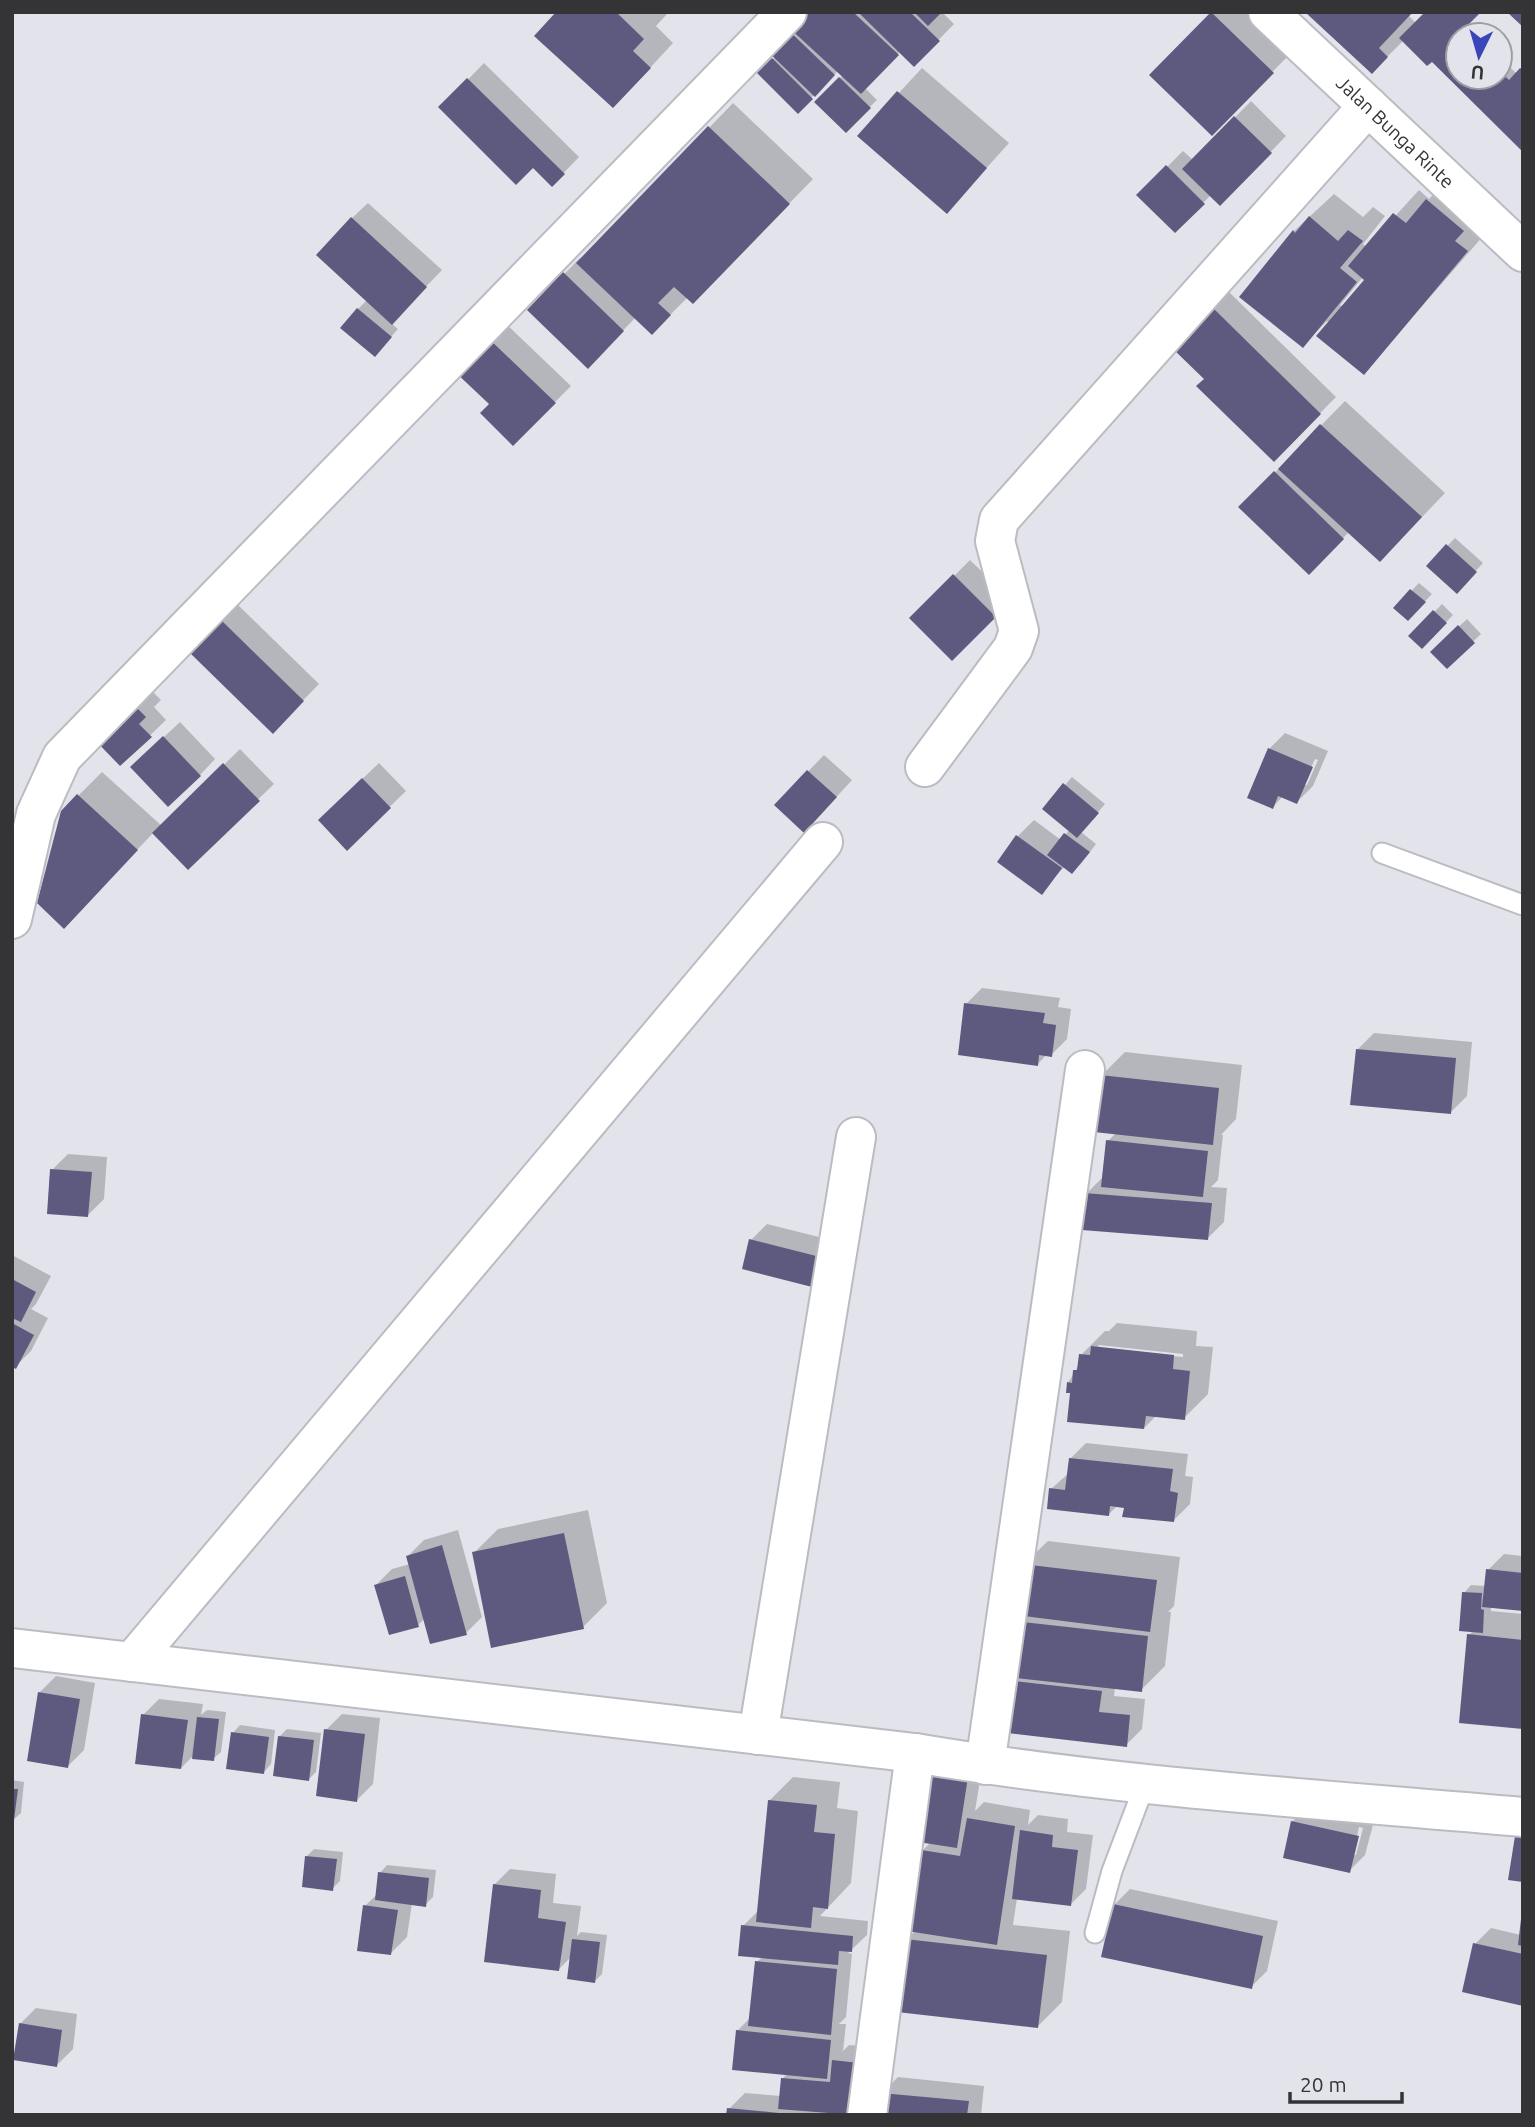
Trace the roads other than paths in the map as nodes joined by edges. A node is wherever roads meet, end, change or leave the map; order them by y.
1 (787, 12) edge
2 (1268, 12) edge
3 (1368, 106) junction
4 (1520, 244) edge
5 (925, 767) dead end
6 (823, 842) dead end
7 (1382, 853) dead end
8 (1523, 905) edge
9 (12, 919) edge
10 (1085, 1070) dead end
11 (856, 1137) dead end
12 (12, 1648) edge
13 (132, 1662) junction
14 (758, 1735) junction
15 (915, 1753) junction
16 (985, 1765) junction
17 (1145, 1784) junction
18 (1523, 1817) edge
19 (1095, 1933) dead end
20 (867, 2115) edge

1 - 9 street
2 - 3 street, Jalan Bunga Rinte
3 - 4 street, Jalan Bunga Rinte
3 - 5 street
6 - 13 street
7 - 8 lane
10 - 16 street
11 - 14 street
12 - 13 street
13 - 14 street
14 - 15 street
15 - 16 street
15 - 20 street
16 - 17 street
17 - 18 street
17 - 19 lane

